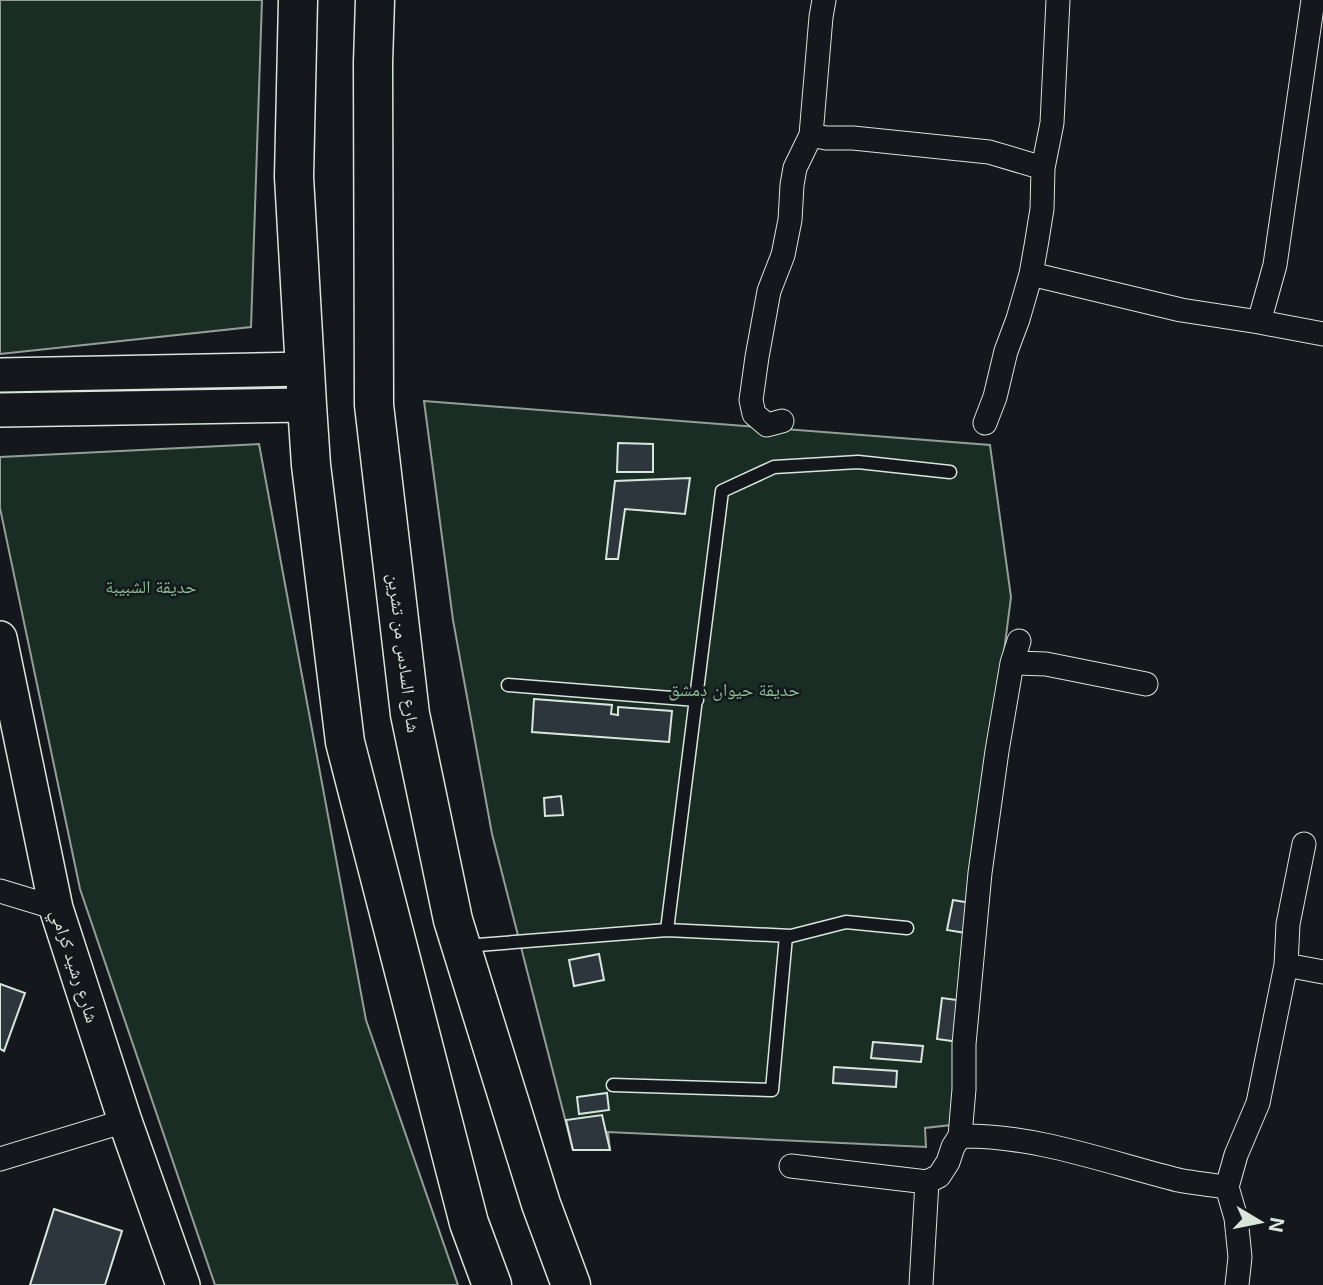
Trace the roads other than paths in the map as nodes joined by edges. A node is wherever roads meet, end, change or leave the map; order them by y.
1 (298, 0) edge
2 (374, 0) edge
3 (824, 0) edge
4 (1058, 0) edge
5 (1313, 0) edge
6 (811, 135) junction
7 (1043, 168) junction
8 (1031, 274) junction
9 (1259, 322) junction
10 (1323, 334) edge
11 (0, 374) edge
12 (306, 387) junction
13 (0, 410) edge
14 (782, 421) dead end
15 (985, 423) dead end
16 (950, 472) dead end
17 (0, 638) edge
18 (1146, 684) dead end
19 (508, 685) dead end
20 (697, 700) junction
21 (1304, 844) dead end
22 (0, 891) edge
23 (56, 908) junction
24 (907, 928) dead end
25 (667, 930) junction
26 (786, 936) junction
27 (461, 947) junction
28 (1286, 965) junction
29 (1323, 972) edge
30 (613, 1085) dead end
31 (125, 1121) junction
32 (960, 1136) junction
33 (0, 1159) edge
34 (791, 1166) dead end
35 (927, 1182) junction
36 (1227, 1187) junction
37 (183, 1285) edge
38 (492, 1285) edge
39 (571, 1285) edge
40 (921, 1285) edge
41 (1237, 1285) edge

1 - 12 highway
2 - 27 highway, شارع السادس من تشرين
3 - 6 street
4 - 7 street
5 - 9 street
6 - 7 street
6 - 14 street
7 - 8 street
8 - 9 street
8 - 15 street
9 - 10 street
11 - 12 main road
12 - 13 main road
12 - 38 highway
16 - 20 lane
17 - 23 main road, شارع رشيد كرامي
18 - 32 street
19 - 20 lane
20 - 25 lane
21 - 28 street
22 - 23 street
23 - 31 main road, شارع رشيد كرامي
24 - 26 lane
25 - 26 lane
25 - 27 lane
26 - 30 lane
27 - 39 highway, شارع السادس من تشرين
28 - 29 street
28 - 36 street
31 - 33 street
31 - 37 main road, شارع رشيد كرامي
32 - 35 street
32 - 36 street
34 - 35 street
35 - 40 street
36 - 41 street

